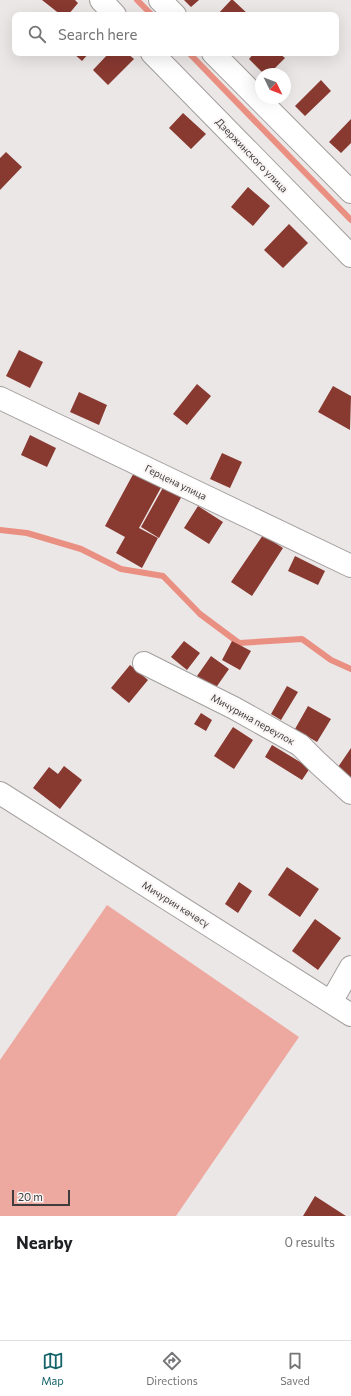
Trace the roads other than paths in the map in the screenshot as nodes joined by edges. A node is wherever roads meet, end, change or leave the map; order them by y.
1 (101, 0) edge
2 (160, 0) edge
3 (112, 12) edge
4 (172, 12) edge
5 (155, 56) edge
6 (216, 56) edge
7 (351, 192) edge
8 (351, 256) edge
9 (0, 398) edge
10 (351, 566) edge
11 (144, 663) dead end
12 (351, 793) edge
13 (0, 794) edge
14 (351, 966) edge
15 (331, 1002) junction
16 (351, 1015) edge

1 - 3 street
2 - 4 street
5 - 8 street, Дзержинского улица
6 - 7 street
9 - 10 street, Герцена улица
11 - 12 street, Мичурина переулок
13 - 15 street, Мичурин көчөсү
14 - 15 street
15 - 16 street, Мичурин көчөсү

